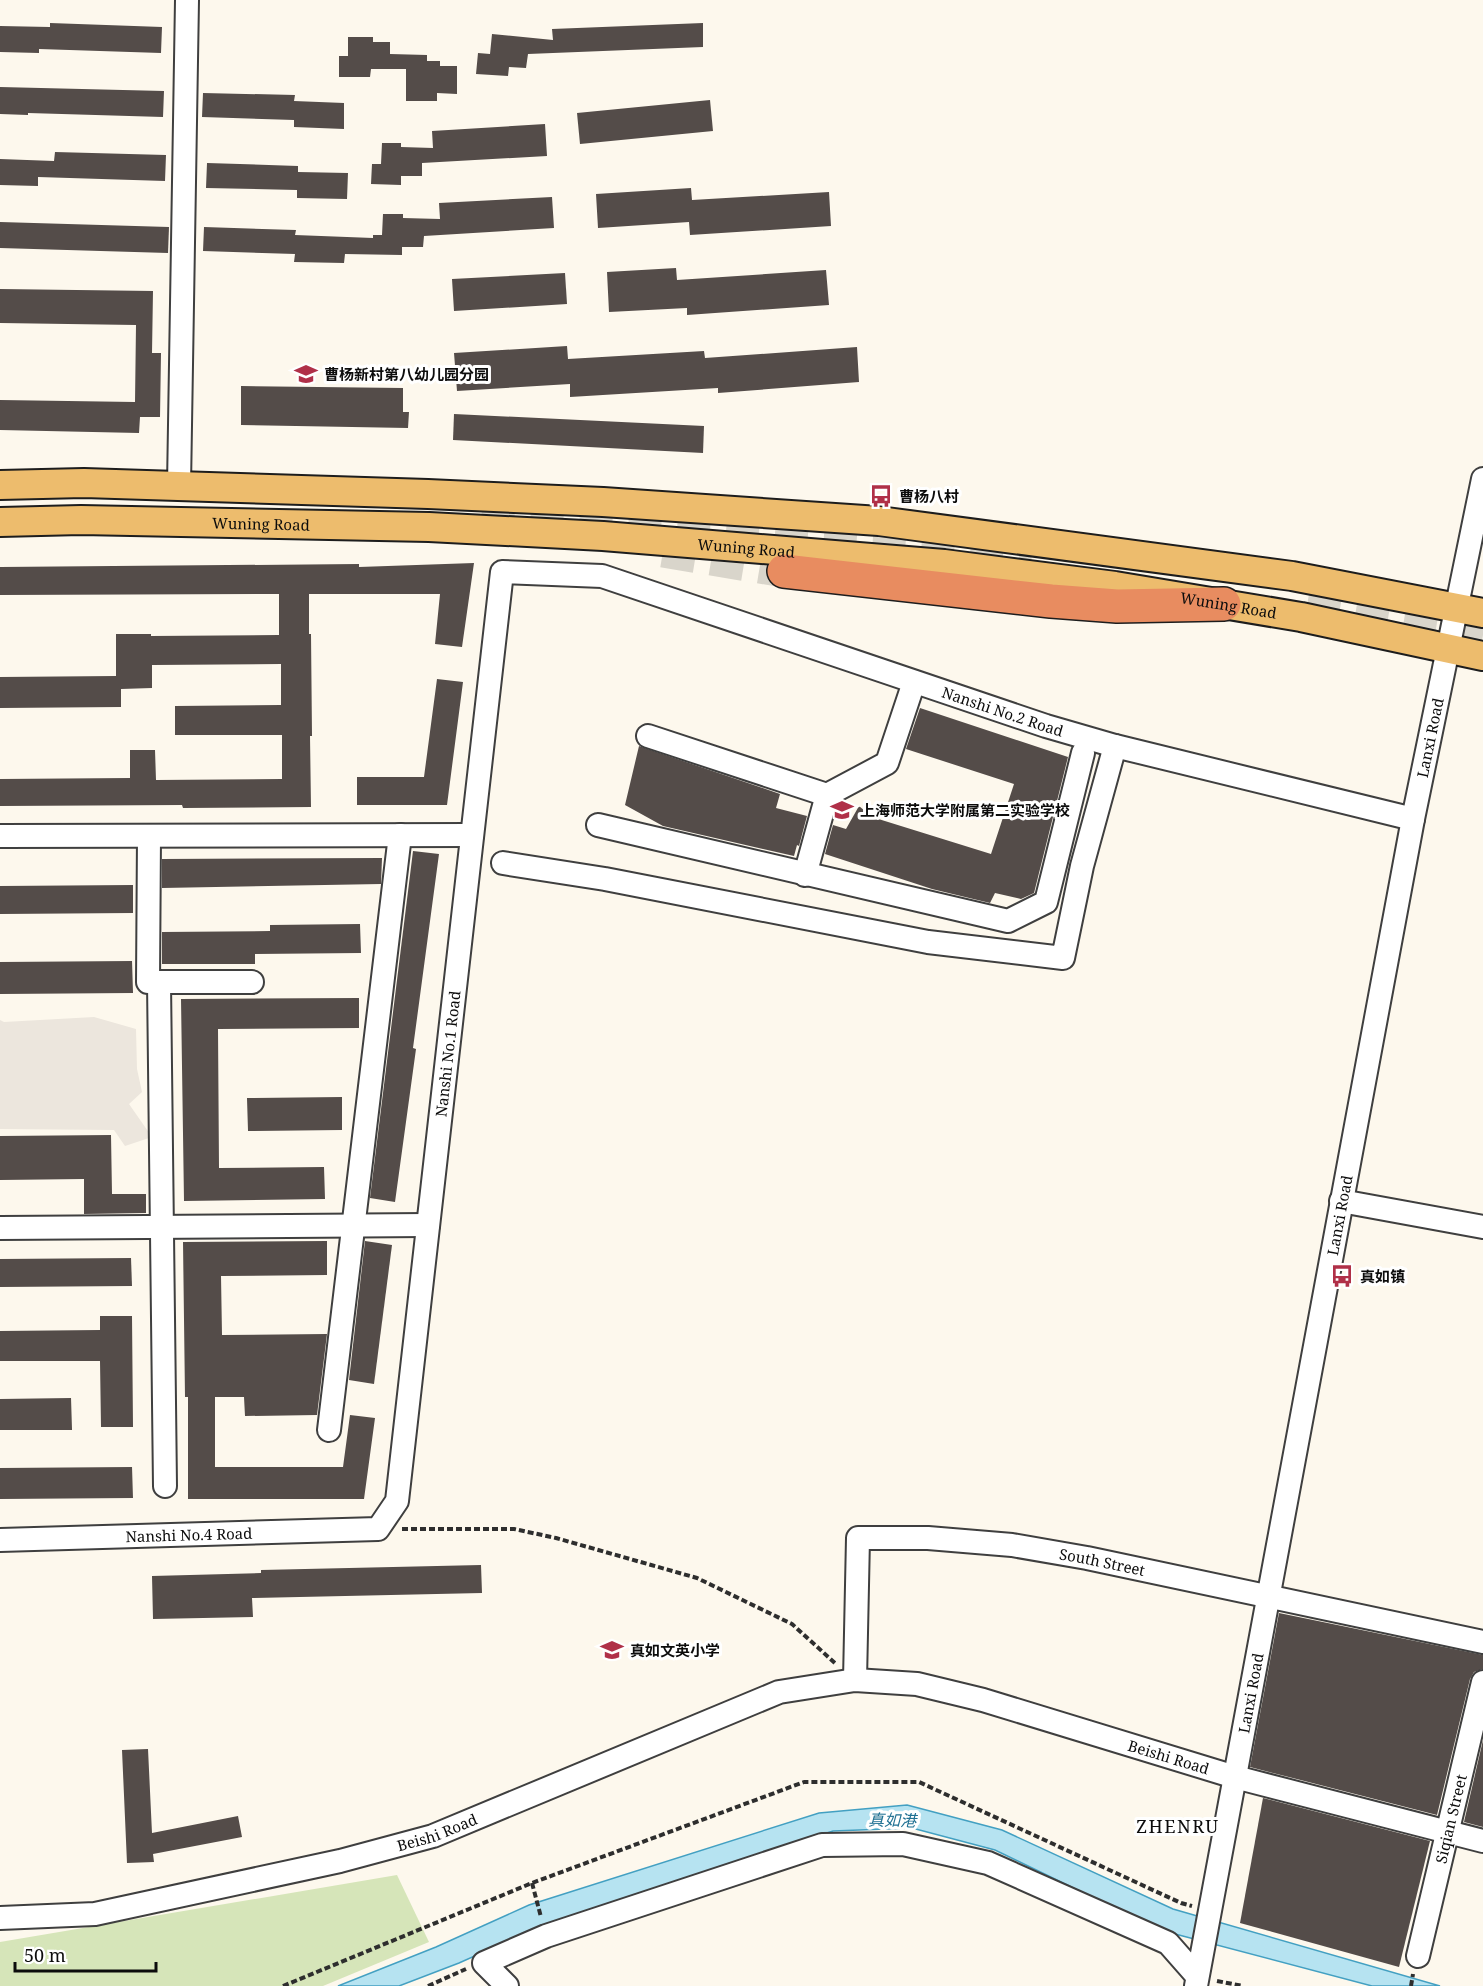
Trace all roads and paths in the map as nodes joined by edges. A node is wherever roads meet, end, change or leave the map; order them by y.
1 (187, 0) edge
2 (1483, 479) edge
3 (0, 484) edge
4 (179, 486) junction
5 (0, 522) edge
6 (784, 571) tunnel mouth
7 (502, 572) joint
8 (1224, 604) junction
9 (1455, 607) junction
10 (1483, 614) edge
11 (1447, 647) junction
12 (1483, 656) edge
13 (914, 682) junction
14 (648, 736) dead end
15 (1115, 746) junction
16 (1083, 753) dead end
17 (827, 795) junction
18 (1413, 819) junction
19 (598, 825) dead end
20 (400, 835) junction
21 (472, 835) junction
22 (0, 836) edge
23 (148, 836) junction
24 (503, 863) dead end
25 (805, 875) junction
26 (159, 982) junction
27 (252, 982) dead end
28 (1341, 1201) junction
29 (428, 1225) junction
30 (354, 1226) junction
31 (162, 1227) junction
32 (1483, 1227) edge
33 (0, 1228) edge
34 (329, 1430) dead end
35 (165, 1486) dead end
36 (378, 1529) junction
37 (0, 1540) edge
38 (1267, 1596) junction
39 (1483, 1642) edge
40 (855, 1680) junction
41 (1483, 1682) edge
42 (1235, 1777) junction
43 (1448, 1831) junction
44 (1483, 1840) edge
45 (0, 1917) edge
46 (542, 1924) dead end
47 (1418, 1956) dead end
48 (465, 1969) dead end
49 (1197, 1981) edge
50 (283, 1986) edge
51 (428, 1986) edge
52 (507, 1986) edge
53 (1243, 1986) edge

1 - 4 street
2 - 9 street, Lanxi Road
3 - 4 main road
4 - 9 main road
5 - 8 main road, Wuning Road
6 - 8 highway
7 - 13 street, Nanshi No.2 Road
7 - 21 street, Nanshi No.1 Road
8 - 11 main road, Wuning Road
9 - 10 main road
9 - 11 street, Lanxi Road
11 - 12 main road, Wuning Road
11 - 18 street, Lanxi Road
13 - 15 street, Nanshi No.2 Road
13 - 17 street
14 - 17 street
15 - 18 street, Nanshi No.2 Road
15 - 24 street
16 - 25 street
17 - 25 street
18 - 28 street, Lanxi Road
19 - 25 street
20 - 21 street
20 - 23 street
20 - 30 street
21 - 29 street, Nanshi No.1 Road
22 - 23 street
23 - 26 street
26 - 27 street
26 - 31 street
28 - 32 street
28 - 38 street, Lanxi Road
29 - 30 street
29 - 36 street, Nanshi No.1 Road
30 - 31 street
30 - 34 street
31 - 33 street
31 - 35 street
36 - 37 street, Nanshi No.4 Road
36 - 40 path
38 - 39 street, South Street
38 - 40 street, South Street
38 - 42 street, Lanxi Road
40 - 42 street, Beishi Road
40 - 45 street, Beishi Road
41 - 43 street, Siqian Street
42 - 43 street, Beishi Road
42 - 49 street, Lanxi Road
43 - 44 street, Beishi Road
43 - 47 street, Siqian Street
46 - 50 path
48 - 51 path
49 - 52 street
49 - 53 path

